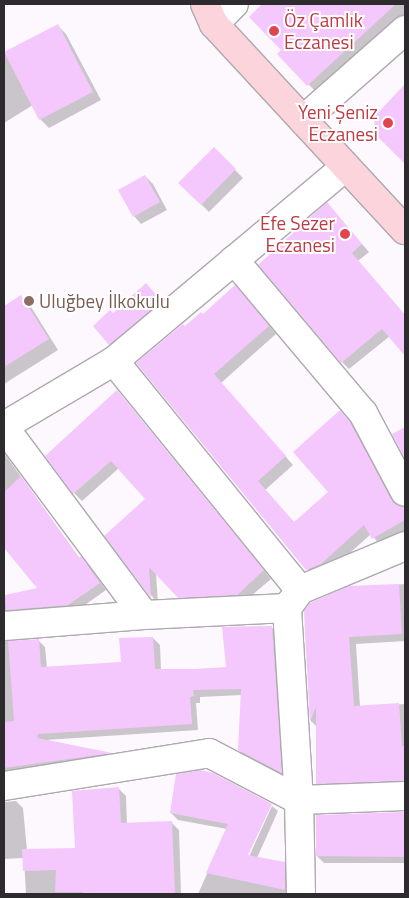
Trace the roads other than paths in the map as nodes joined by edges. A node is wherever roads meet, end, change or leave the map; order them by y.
1 (234, 4) edge
2 (209, 14) edge
3 (405, 30) edge
4 (303, 120) junction
5 (344, 167) junction
6 (405, 230) edge
7 (234, 260) junction
8 (114, 361) junction
9 (4, 427) edge
10 (405, 492) edge
11 (405, 546) edge
12 (294, 599) junction
13 (144, 615) junction
14 (4, 626) edge
15 (4, 786) edge
16 (405, 796) edge
17 (299, 800) junction
18 (301, 894) edge

1 - 2 street
2 - 4 main road
3 - 4 street
4 - 5 main road
5 - 6 main road
5 - 7 street
7 - 8 street
7 - 10 street
8 - 9 street
8 - 12 street
9 - 13 street
11 - 12 street
12 - 13 street
12 - 17 street
13 - 14 street
15 - 17 street
16 - 17 street
17 - 18 street

